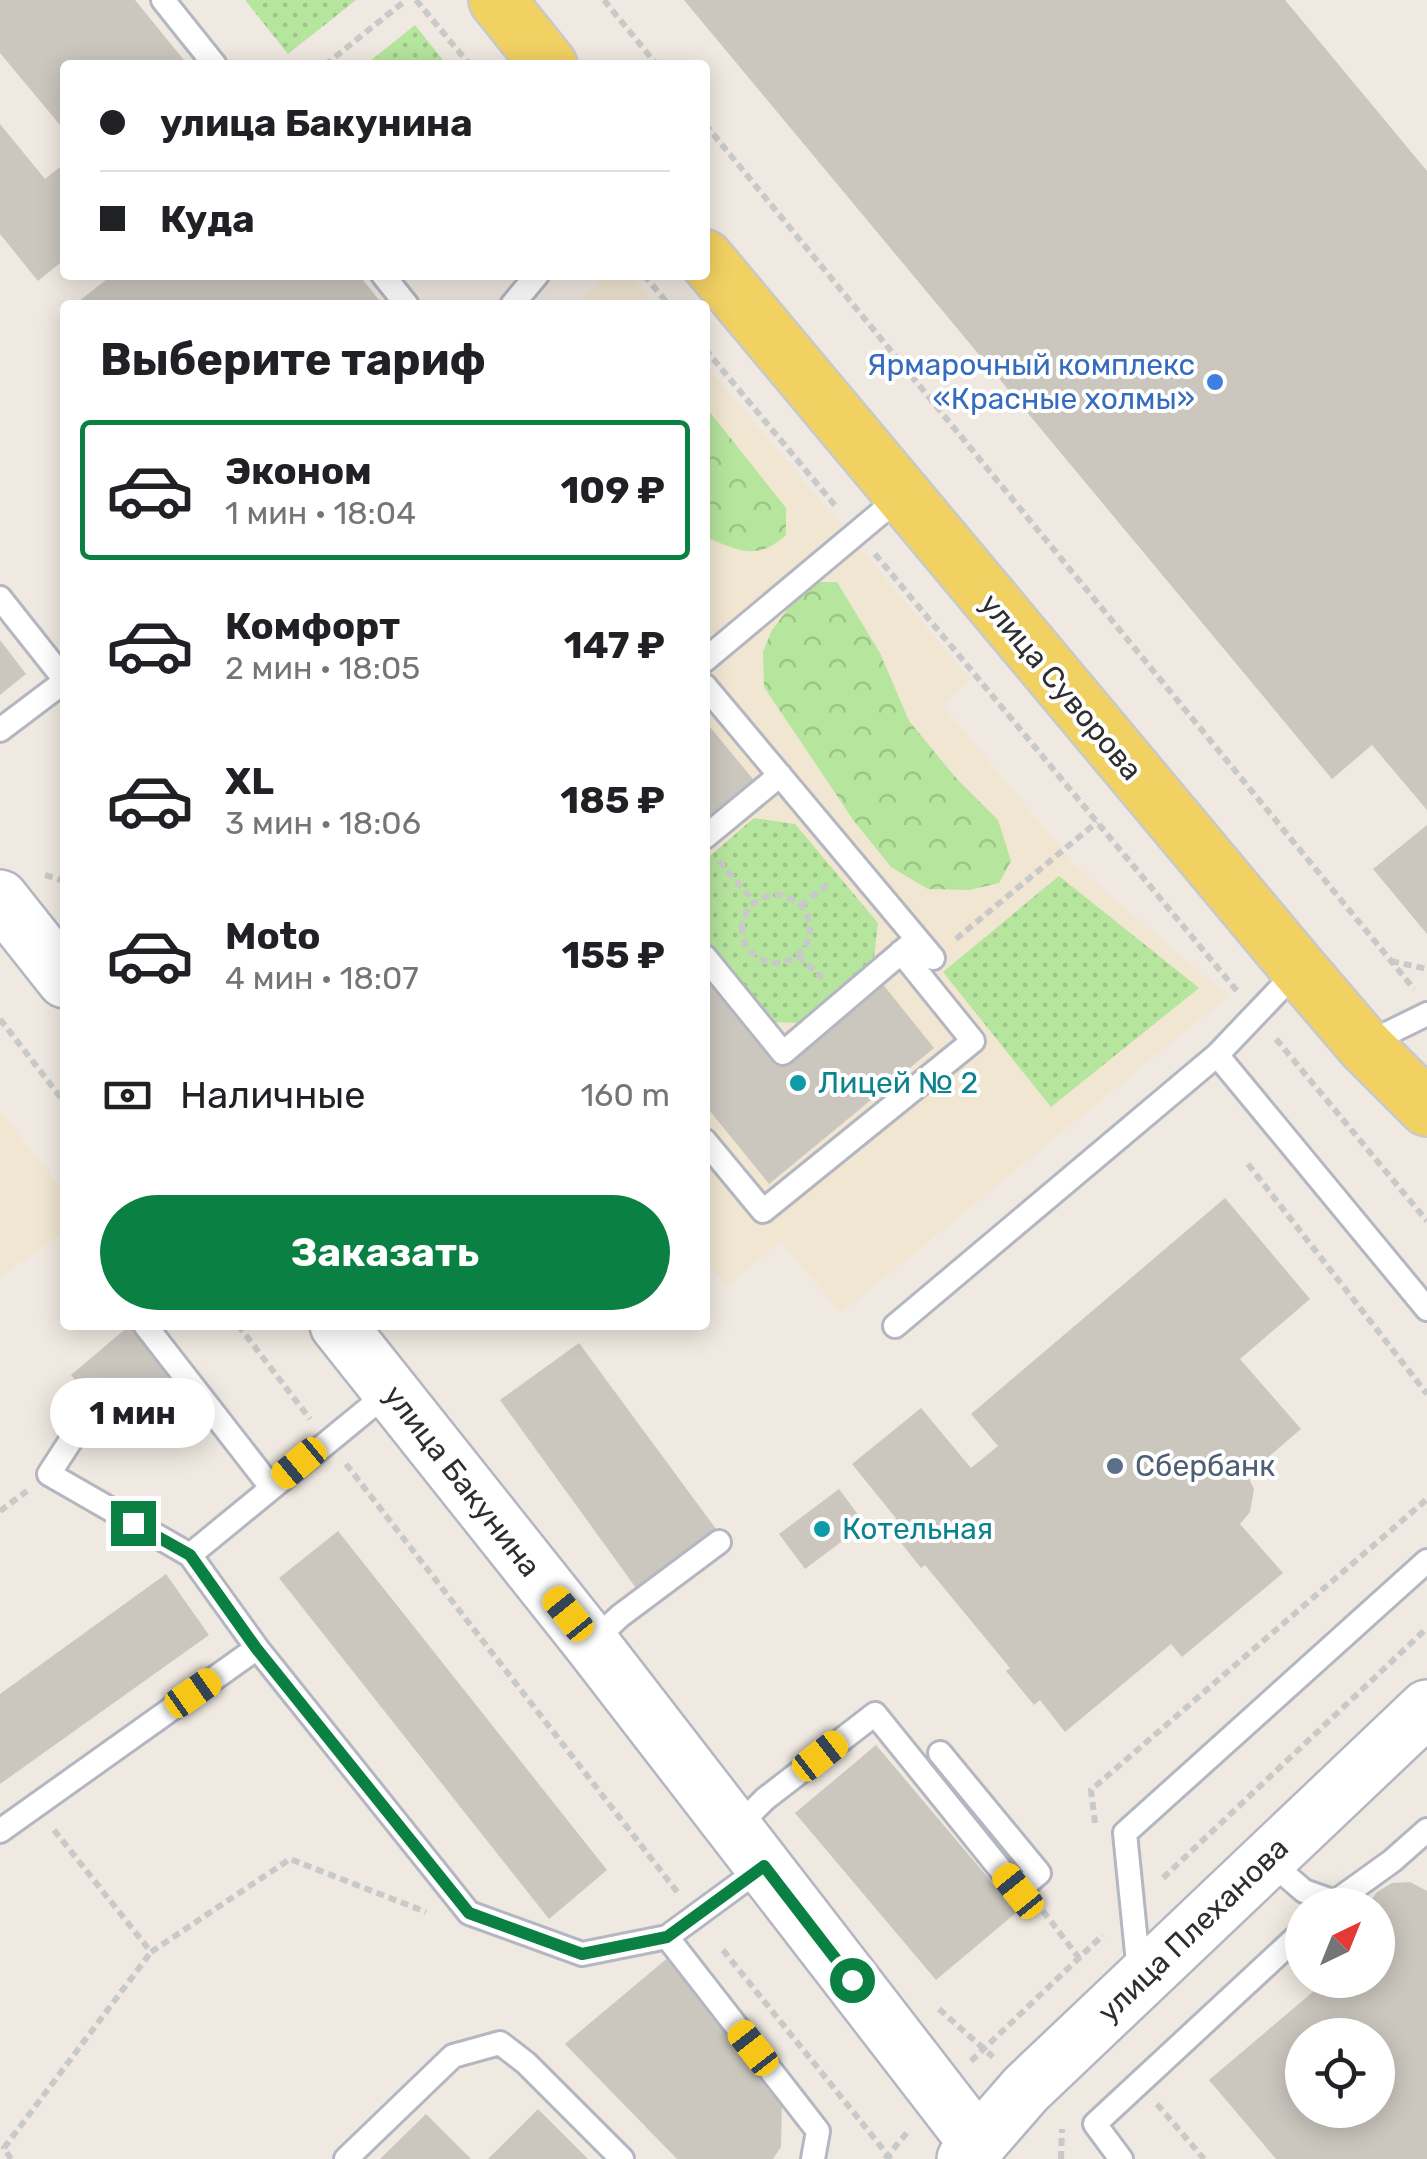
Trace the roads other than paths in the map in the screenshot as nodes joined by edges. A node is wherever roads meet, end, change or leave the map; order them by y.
1 (163, 0) edge
2 (497, 0) edge
3 (211, 60) edge
4 (545, 60) edge
5 (710, 264) edge
6 (387, 280) edge
7 (534, 280) edge
8 (403, 300) edge
9 (516, 300) edge
10 (901, 496) junction
11 (0, 598) edge
12 (710, 656) edge
13 (60, 675) edge
14 (60, 685) edge
15 (710, 692) edge
16 (0, 730) edge
17 (780, 775) junction
18 (710, 844) edge
19 (0, 898) edge
20 (909, 946) junction
21 (933, 958) road end
22 (710, 963) edge
23 (1300, 969) junction
24 (60, 974) edge
25 (1427, 1014) edge
26 (1364, 1045) junction
27 (1217, 1054) junction
28 (1427, 1108) edge
29 (710, 1147) edge
30 (1427, 1309) edge
31 (894, 1326) dead end
32 (149, 1330) edge
33 (342, 1330) edge
34 (390, 1391) junction
35 (84, 1420) dead end
36 (271, 1487) junction
37 (719, 1542) dead end
38 (190, 1555) junction
39 (1427, 1561) edge
40 (590, 1642) junction
41 (256, 1648) junction
42 (1427, 1708) edge
43 (940, 1753) dead end
44 (1427, 1830) edge
45 (0, 1831) edge
46 (749, 1847) junction
47 (1268, 1859) junction
48 (1300, 1888) edge
49 (1355, 1888) edge
50 (667, 1937) junction
51 (1285, 1948) edge
52 (1140, 1982) junction
53 (978, 2154) edge
54 (346, 2159) edge
55 (622, 2159) edge
56 (813, 2159) edge
57 (1122, 2159) edge

1 - 3 lane
2 - 4 main road
5 - 10 main road, улица Суворова
6 - 8 lane
7 - 9 lane
10 - 12 lane
10 - 23 main road, улица Суворова
11 - 13 lane
14 - 16 lane
15 - 17 lane
17 - 18 lane
17 - 20 lane
19 - 24 street
20 - 21 lane
20 - 22 lane
20 - 29 lane
23 - 26 main road, улица Суворова
23 - 27 lane
25 - 26 lane
26 - 28 main road, улица Суворова
27 - 30 lane
27 - 31 lane
32 - 36 lane
33 - 34 street, улица Бакунина
34 - 36 lane
34 - 40 street, улица Бакунина
35 - 38 lane
36 - 38 lane
37 - 40 lane
38 - 41 lane
39 - 52 lane
40 - 46 street, улица Бакунина
41 - 45 lane
41 - 50 lane
42 - 47 street, улица Плеханова
43 - 46 lane
44 - 49 lane
46 - 50 lane
46 - 53 street, улица Бакунина
47 - 48 lane
47 - 52 street, улица Плеханова
50 - 56 lane
51 - 57 lane
52 - 53 street, улица Плеханова
54 - 55 lane

